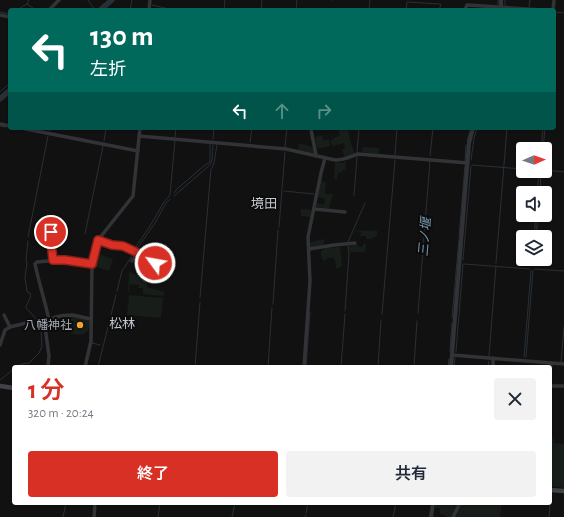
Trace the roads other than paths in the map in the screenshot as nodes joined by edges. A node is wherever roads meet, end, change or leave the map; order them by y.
1 (59, 0) edge
2 (51, 8) edge
3 (466, 8) edge
4 (492, 8) edge
5 (503, 8) edge
6 (518, 8) edge
7 (31, 130) edge
8 (140, 130) edge
9 (311, 130) edge
10 (472, 130) edge
11 (139, 136) junction
12 (138, 151) junction
13 (316, 156) junction
14 (325, 158) junction
15 (468, 163) junction
16 (314, 210) junction
17 (345, 212) dead end
18 (58, 232) dead end
19 (98, 240) junction
20 (355, 243) dead end
21 (309, 249) junction
22 (138, 253) junction
23 (53, 260) junction
24 (132, 262) dead end
25 (92, 264) junction
26 (152, 272) dead end
27 (4, 315) dead end
28 (91, 319) junction
29 (49, 320) junction
30 (45, 325) junction
31 (10, 327) junction
32 (0, 345) edge
33 (452, 355) junction
34 (493, 358) junction
35 (551, 363) joint
36 (564, 364) edge
37 (48, 365) edge
38 (85, 365) edge
39 (304, 365) edge
40 (451, 365) edge
41 (493, 365) edge
42 (0, 386) edge
43 (552, 386) edge
44 (564, 386) edge
45 (12, 388) edge
46 (552, 490) edge
47 (564, 491) edge
48 (95, 505) edge
49 (433, 505) edge
50 (459, 505) edge
51 (94, 517) edge
52 (430, 517) edge
53 (453, 517) edge

1 - 2 street
3 - 4 street
5 - 6 street
7 - 12 street
8 - 11 street
9 - 13 street
10 - 15 street
11 - 12 street
11 - 13 street
12 - 19 street
13 - 14 street
14 - 15 street
14 - 16 street
15 - 33 street
16 - 17 street
16 - 21 street
18 - 23 street
19 - 22 street
19 - 25 street
20 - 21 street
21 - 39 street
22 - 24 street
22 - 26 street
23 - 25 street
23 - 29 street
25 - 28 street
27 - 31 street
28 - 29 street
28 - 38 street
29 - 30 street
30 - 31 street
30 - 37 street
31 - 32 street
33 - 34 street
33 - 40 street
34 - 35 street
34 - 41 street
35 - 36 street
42 - 45 main road
43 - 44 street
46 - 47 main road
48 - 51 street
49 - 52 street
50 - 53 street

